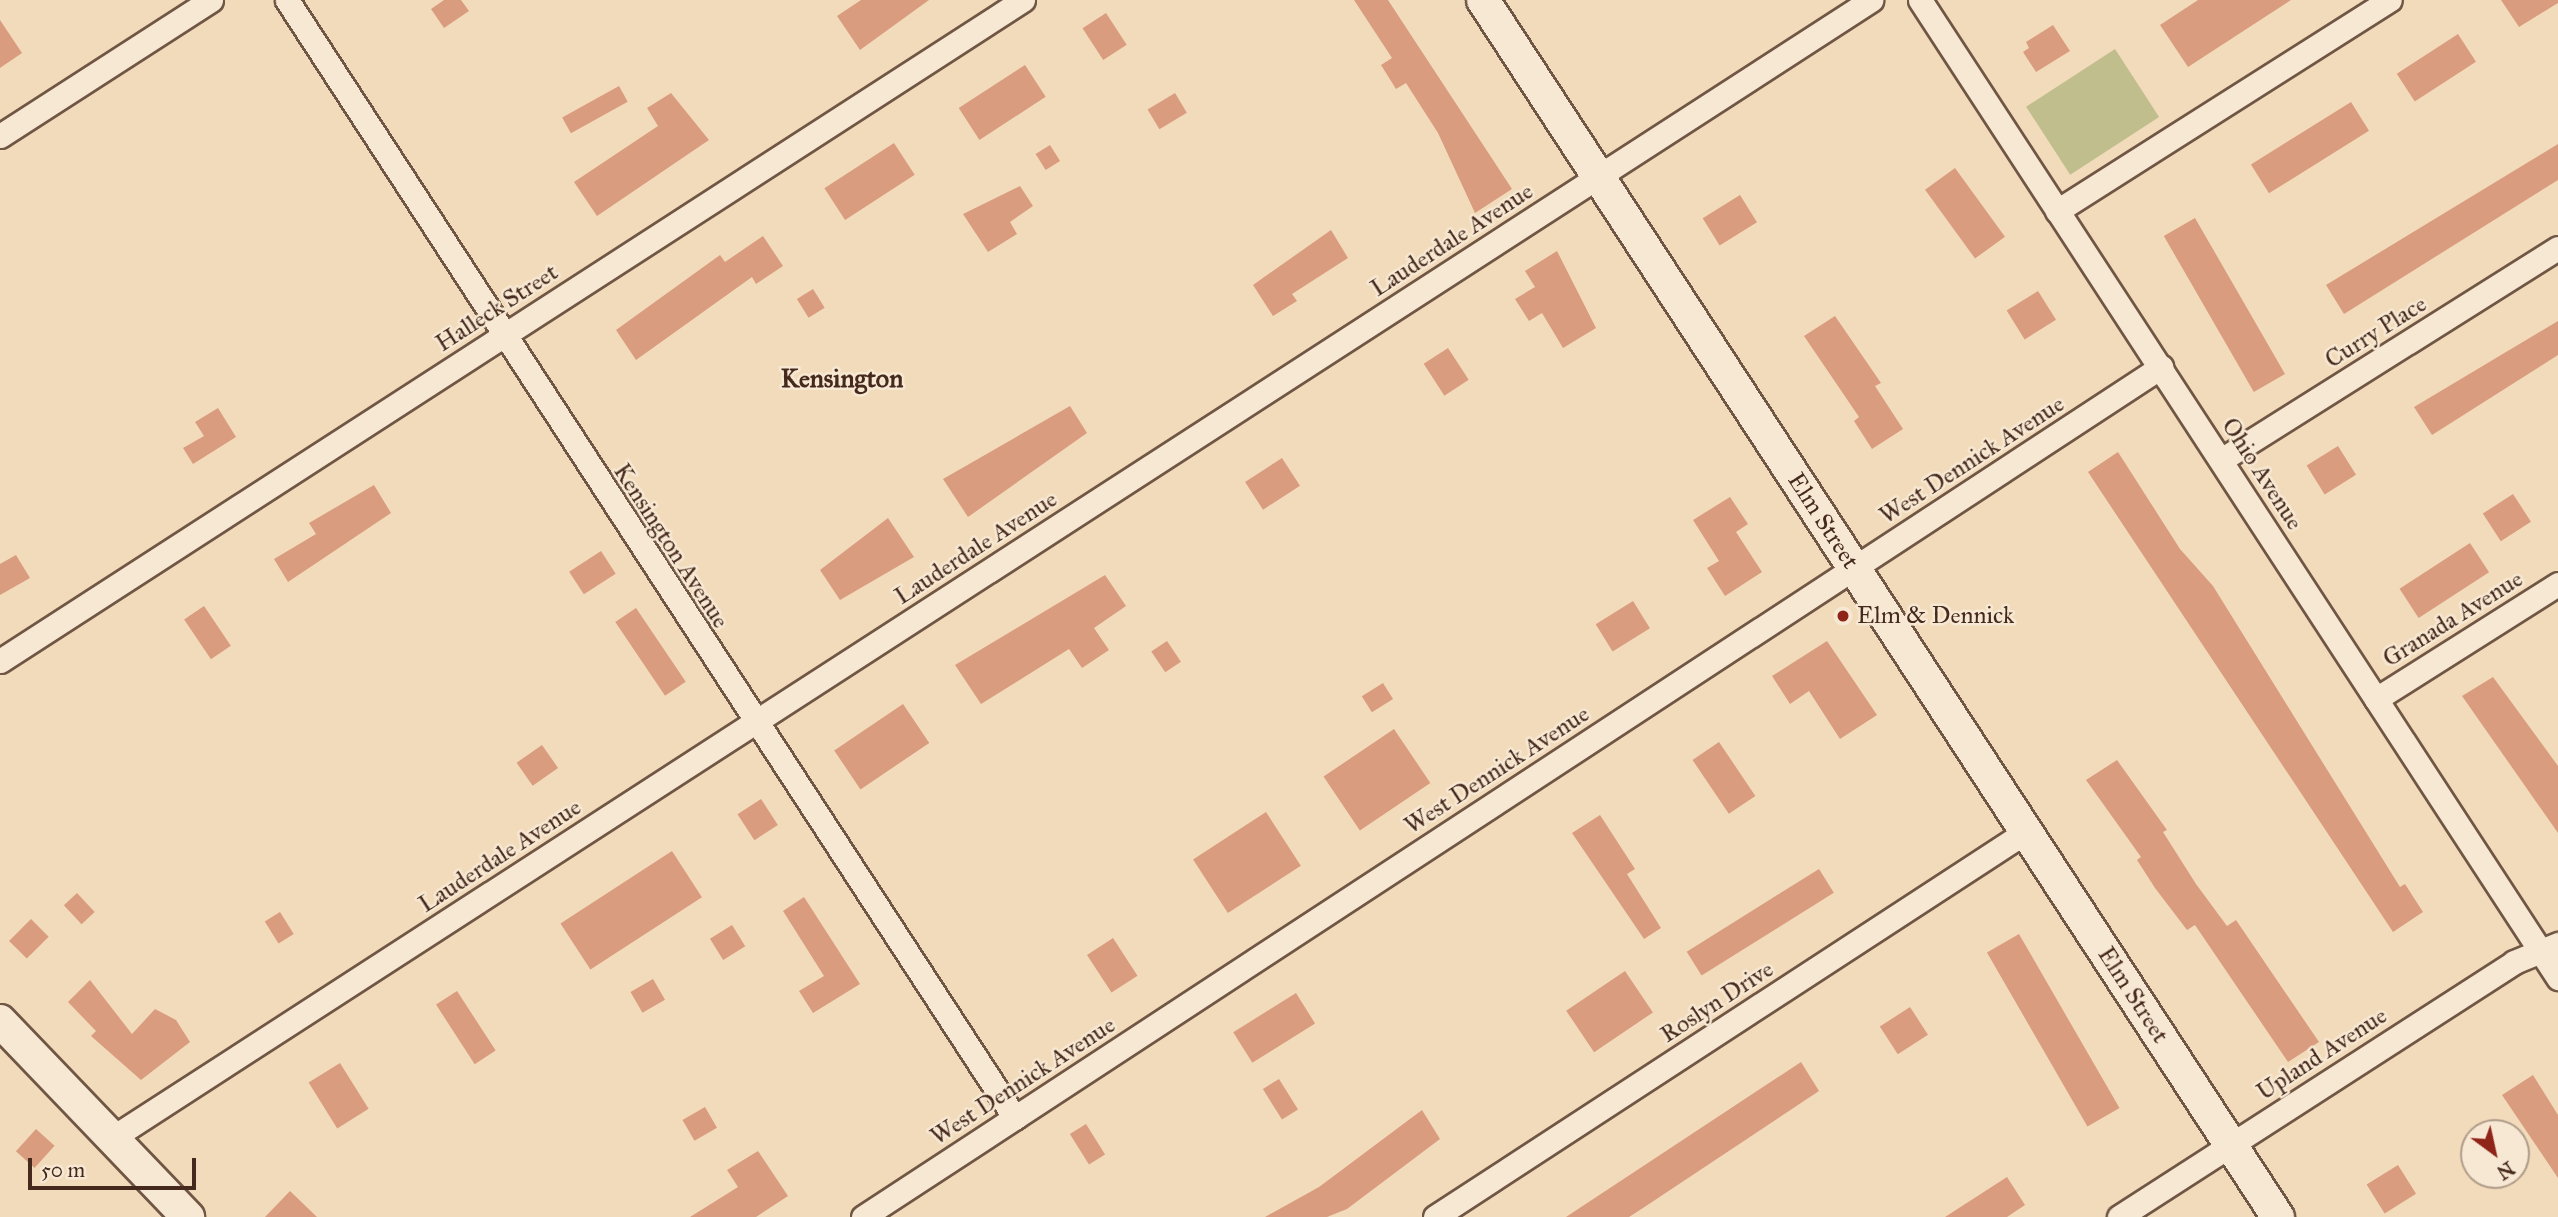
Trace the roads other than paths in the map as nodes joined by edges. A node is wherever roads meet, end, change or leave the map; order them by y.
1 (211, 0) edge
2 (287, 0) edge
3 (1023, 0) edge
4 (1483, 0) edge
5 (1871, 0) edge
6 (1920, 0) edge
7 (2390, 0) edge
8 (0, 136) edge
9 (1598, 177) junction
10 (2057, 211) junction
11 (2558, 248) edge
12 (505, 334) junction
13 (2161, 367) junction
14 (2221, 460) junction
15 (1854, 568) junction
16 (2558, 584) edge
17 (0, 661) edge
18 (2376, 699) junction
19 (755, 722) junction
20 (2027, 831) junction
21 (2549, 948) edge
22 (2558, 978) edge
23 (0, 1021) edge
24 (1015, 1118) junction
25 (109, 1139) junction
26 (2230, 1144) junction
27 (188, 1217) edge
28 (863, 1217) edge
29 (1435, 1217) edge
30 (2119, 1217) edge
31 (2278, 1217) edge

1 - 8 street
2 - 12 street, Kensington Avenue
3 - 12 street, Halleck Street
4 - 9 street, Elm Street
5 - 9 street, Lauderdale Avenue
6 - 10 street, Ohio Avenue
7 - 10 street
9 - 15 street, Elm Street
9 - 19 street, Lauderdale Avenue
10 - 13 street, Ohio Avenue
11 - 14 street, Curry Place
12 - 17 street, Halleck Street
12 - 19 street, Kensington Avenue
13 - 14 street, Ohio Avenue
13 - 15 street, West Dennick Avenue
14 - 18 street, Ohio Avenue
15 - 20 street, Elm Street
15 - 24 street, West Dennick Avenue
16 - 18 street, Granada Avenue
18 - 21 street, Ohio Avenue
19 - 24 street, Kensington Avenue
19 - 25 street, Lauderdale Avenue
20 - 26 street, Elm Street
20 - 29 street, Roslyn Drive
21 - 22 street, Ohio Avenue
21 - 26 street, Upland Avenue
23 - 25 street
24 - 28 street, West Dennick Avenue
25 - 27 street
26 - 30 street, Upland Avenue
26 - 31 street, Elm Street

